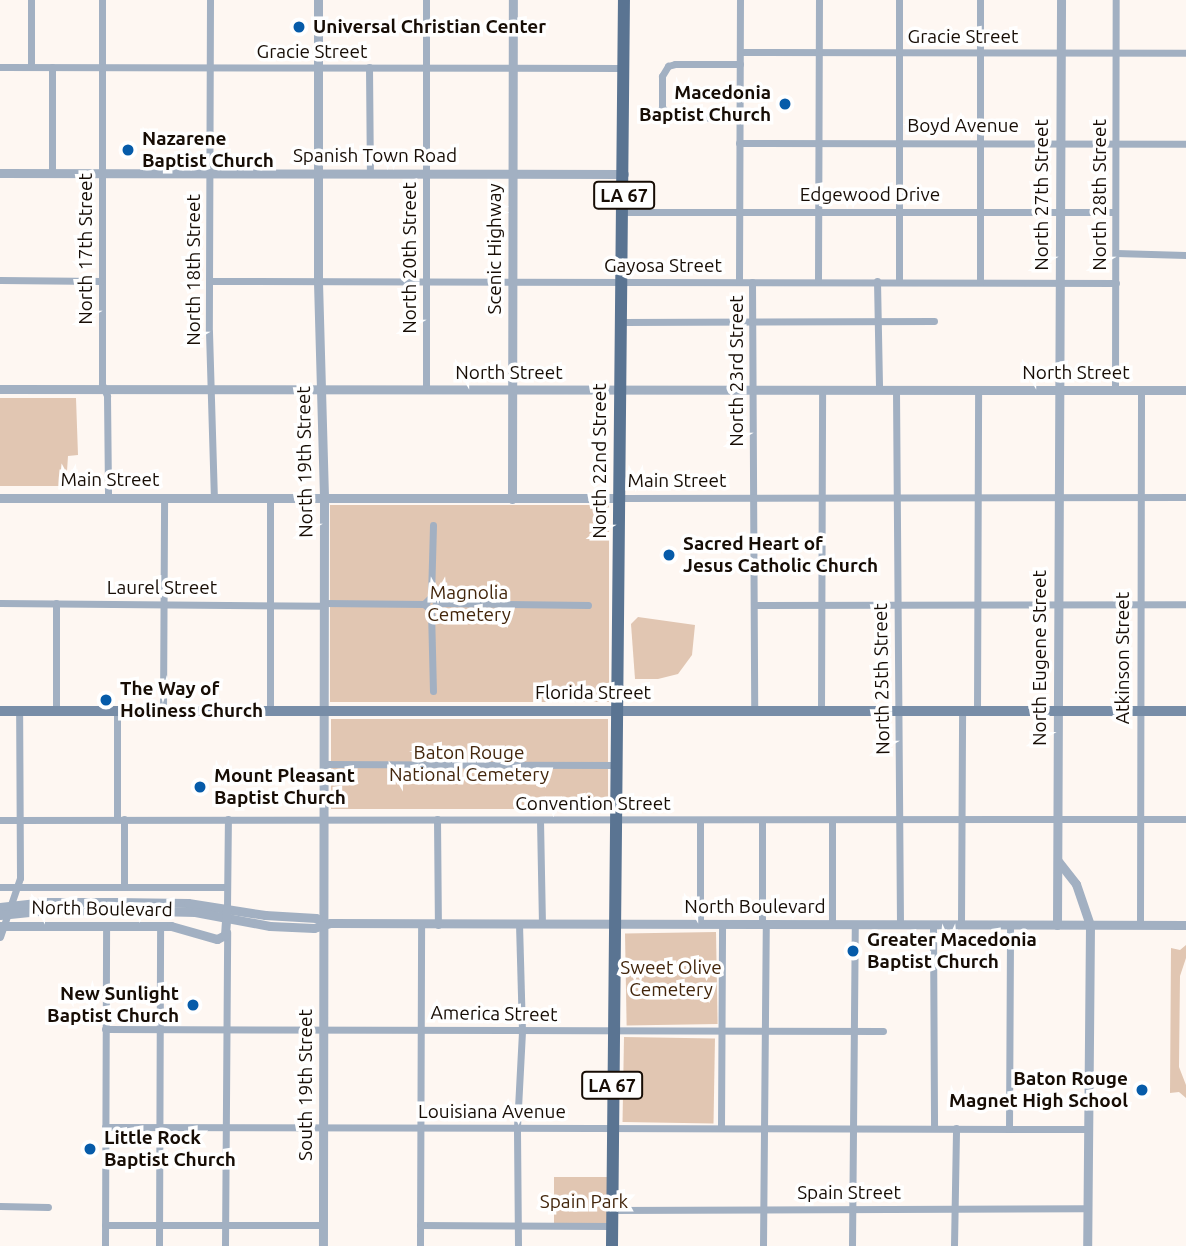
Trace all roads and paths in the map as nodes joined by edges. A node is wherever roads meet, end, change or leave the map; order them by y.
1 (31, 0) edge
2 (102, 0) edge
3 (210, 0) edge
4 (318, 0) edge
5 (426, 0) edge
6 (513, 0) edge
7 (624, 0) edge
8 (740, 0) edge
9 (819, 0) edge
10 (899, 0) edge
11 (980, 0) edge
12 (1060, 0) edge
13 (1116, 0) edge
14 (740, 52) junction
15 (980, 52) junction
16 (1060, 52) junction
17 (819, 53) junction
18 (899, 53) junction
19 (1116, 53) junction
20 (1186, 53) edge
21 (740, 64) junction
22 (31, 66) junction
23 (102, 66) junction
24 (318, 66) junction
25 (0, 67) edge
26 (52, 67) junction
27 (369, 67) junction
28 (426, 67) junction
29 (512, 67) junction
30 (210, 68) junction
31 (624, 68) junction
32 (739, 119) junction
33 (899, 142) junction
34 (980, 142) junction
35 (1060, 142) junction
36 (1116, 142) junction
37 (739, 143) junction
38 (818, 143) junction
39 (1186, 144) edge
40 (0, 173) edge
41 (52, 173) junction
42 (101, 173) junction
43 (318, 173) junction
44 (210, 174) junction
45 (370, 174) junction
46 (426, 174) junction
47 (512, 174) junction
48 (624, 174) junction
49 (738, 211) junction
50 (818, 211) junction
51 (899, 211) junction
52 (980, 211) junction
53 (1060, 211) junction
54 (624, 212) junction
55 (1115, 212) junction
56 (1116, 253) junction
57 (1186, 255) edge
58 (0, 280) edge
59 (101, 281) junction
60 (210, 281) junction
61 (426, 281) junction
62 (513, 281) junction
63 (818, 281) junction
64 (877, 281) junction
65 (899, 281) junction
66 (318, 282) junction
67 (623, 282) junction
68 (739, 282) junction
69 (752, 282) junction
70 (980, 282) junction
71 (1059, 282) junction
72 (1116, 283) junction
73 (752, 320) junction
74 (623, 321) junction
75 (877, 321) junction
76 (934, 321) dead end
77 (0, 389) edge
78 (104, 390) junction
79 (211, 390) junction
80 (321, 390) junction
81 (426, 390) junction
82 (512, 390) junction
83 (619, 390) junction
84 (753, 390) junction
85 (878, 390) junction
86 (978, 390) junction
87 (1186, 390) edge
88 (822, 391) junction
89 (896, 391) junction
90 (1059, 391) junction
91 (1115, 391) junction
92 (1141, 391) junction
93 (1140, 497) junction
94 (1186, 497) edge
95 (0, 498) edge
96 (108, 498) junction
97 (164, 498) junction
98 (214, 498) junction
99 (270, 498) junction
100 (324, 498) junction
101 (619, 498) junction
102 (897, 498) junction
103 (977, 498) junction
104 (1058, 498) junction
105 (512, 499) junction
106 (754, 499) junction
107 (821, 499) junction
108 (433, 525) dead end
109 (430, 597) junction
110 (0, 603) edge
111 (56, 603) junction
112 (438, 603) junction
113 (163, 604) junction
114 (324, 604) junction
115 (424, 604) junction
116 (1139, 604) junction
117 (1186, 604) edge
118 (271, 605) junction
119 (588, 605) dead end
120 (754, 605) junction
121 (821, 605) junction
122 (896, 605) junction
123 (1058, 605) junction
124 (977, 606) junction
125 (431, 610) junction
126 (433, 691) dead end
127 (0, 710) edge
128 (55, 710) junction
129 (117, 710) junction
130 (163, 710) junction
131 (19, 711) junction
132 (270, 711) junction
133 (323, 711) junction
134 (618, 711) junction
135 (1186, 711) edge
136 (754, 712) junction
137 (821, 712) junction
138 (897, 712) junction
139 (962, 712) junction
140 (977, 712) junction
141 (1057, 712) junction
142 (1138, 712) junction
143 (323, 764) junction
144 (618, 765) junction
145 (120, 819) junction
146 (228, 819) junction
147 (323, 819) junction
148 (437, 819) junction
149 (618, 819) junction
150 (1138, 819) junction
151 (1186, 819) edge
152 (0, 820) edge
153 (20, 820) junction
154 (540, 820) junction
155 (700, 820) junction
156 (762, 820) junction
157 (832, 820) junction
158 (901, 820) junction
159 (961, 820) junction
160 (1058, 820) junction
161 (1058, 860) junction
162 (18, 887) junction
163 (124, 887) junction
164 (227, 887) junction
165 (0, 888) edge
166 (115, 906) junction
167 (5, 907) edge
168 (227, 913) junction
169 (0, 915) edge
170 (324, 923) junction
171 (613, 923) junction
172 (519, 924) junction
173 (542, 924) junction
174 (700, 924) junction
175 (764, 924) junction
176 (900, 924) junction
177 (933, 924) junction
178 (961, 924) junction
179 (421, 925) junction
180 (438, 925) junction
181 (722, 925) junction
182 (832, 925) junction
183 (855, 925) junction
184 (1010, 925) junction
185 (1057, 925) junction
186 (1090, 925) junction
187 (1140, 925) junction
188 (1186, 925) edge
189 (1, 926) edge
190 (106, 926) junction
191 (160, 926) junction
192 (227, 929) junction
193 (0, 937) edge
194 (105, 1029) junction
195 (159, 1030) junction
196 (226, 1030) junction
197 (323, 1030) junction
198 (421, 1030) junction
199 (853, 1030) junction
200 (522, 1031) junction
201 (613, 1031) junction
202 (720, 1031) junction
203 (766, 1031) junction
204 (883, 1031) dead end
205 (106, 1127) junction
206 (159, 1127) junction
207 (225, 1127) junction
208 (517, 1127) junction
209 (323, 1128) junction
210 (421, 1128) junction
211 (612, 1128) junction
212 (721, 1128) junction
213 (766, 1128) junction
214 (934, 1128) junction
215 (956, 1128) junction
216 (853, 1129) junction
217 (1009, 1129) junction
218 (1089, 1129) junction
219 (0, 1206) edge
220 (48, 1207) dead end
221 (853, 1208) junction
222 (1086, 1208) junction
223 (764, 1209) junction
224 (954, 1209) junction
225 (612, 1210) junction
226 (159, 1224) junction
227 (225, 1224) junction
228 (105, 1225) junction
229 (323, 1225) junction
230 (420, 1225) junction
231 (517, 1225) junction
232 (612, 1226) junction
233 (105, 1246) edge
234 (159, 1246) edge
235 (225, 1246) edge
236 (323, 1246) edge
237 (420, 1246) edge
238 (518, 1246) edge
239 (612, 1246) edge
240 (763, 1246) edge
241 (852, 1246) edge
242 (954, 1246) edge
243 (1087, 1246) edge

1 - 22 street
2 - 23 street, North 17th Street
3 - 30 street, North 18th Street
4 - 24 street, North 19th Street
5 - 28 street, North 20th Street
6 - 29 street, Scenic Highway
7 - 31 main road, North 22nd Street / LA 67
8 - 14 street, North 23rd Street
9 - 17 street
10 - 18 street
11 - 15 street
12 - 16 street, North 27th Street
13 - 19 street, North 28th Street
14 - 17 street, Gracie Street
14 - 21 street, North 23rd Street
15 - 16 street, Gracie Street
15 - 18 street, Gracie Street
15 - 34 street
16 - 19 street, Gracie Street
16 - 35 street, North 27th Street
17 - 18 street, Gracie Street
17 - 38 street
18 - 33 street
19 - 20 street, Gracie Street
19 - 36 street, North 28th Street
21 - 32 street, North 23rd Street
21 - 32 street
22 - 25 street, Gracie Street
22 - 26 street, Gracie Street
23 - 26 street, Gracie Street
23 - 30 street, Gracie Street
23 - 42 street, North 17th Street
24 - 27 street, Gracie Street
24 - 30 street, Gracie Street
24 - 43 street, North 19th Street
26 - 41 street
27 - 28 street, Gracie Street
27 - 45 street
28 - 29 street, Gracie Street
28 - 46 street, North 20th Street
29 - 31 street, Gracie Street
29 - 47 street, Scenic Highway
30 - 44 street, North 18th Street
31 - 48 main road, North 22nd Street / LA 67
32 - 37 street, North 23rd Street
33 - 34 street, Boyd Avenue
33 - 38 street, Boyd Avenue
33 - 51 street
34 - 35 street, Boyd Avenue
34 - 52 street
35 - 36 street, Boyd Avenue
35 - 53 street, North 27th Street
36 - 39 street, Boyd Avenue
36 - 55 street, North 28th Street
37 - 38 street, Boyd Avenue
37 - 49 street, North 23rd Street
38 - 50 street
40 - 41 street, Spanish Town Road
41 - 42 street, Spanish Town Road
42 - 44 street, Spanish Town Road
42 - 59 street, North 17th Street
43 - 44 street, Spanish Town Road
43 - 45 street, Spanish Town Road
43 - 66 street, North 19th Street
44 - 60 street, North 18th Street
45 - 46 street, Spanish Town Road
46 - 47 street, Spanish Town Road
46 - 61 street, North 20th Street
47 - 48 street, Spanish Town Road
47 - 62 street, Scenic Highway
48 - 54 main road, North 22nd Street / LA 67
49 - 50 street, Edgewood Drive
49 - 54 street, Edgewood Drive
49 - 68 street, North 23rd Street
50 - 51 street, Edgewood Drive
50 - 63 street
51 - 52 street, Edgewood Drive
51 - 65 street
52 - 53 street, Edgewood Drive
52 - 70 street
53 - 55 street, Edgewood Drive
53 - 71 street, North 27th Street
54 - 67 main road, North 22nd Street / LA 67
55 - 56 street, North 28th Street
56 - 57 street
56 - 72 street, North 28th Street
58 - 59 street
59 - 78 street, North 17th Street
60 - 66 street, Gayosa Street
60 - 79 street, North 18th Street
61 - 62 street, Gayosa Street
61 - 66 street, Gayosa Street
61 - 81 street, North 20th Street
62 - 67 street, Gayosa Street
62 - 82 street, Scenic Highway
63 - 64 street, Gayosa Street
63 - 69 street, Gayosa Street
64 - 65 street, Gayosa Street
64 - 75 street
65 - 70 street, Gayosa Street
66 - 80 street, North 19th Street
67 - 68 street, Gayosa Street
67 - 74 main road, North 22nd Street / LA 67
68 - 69 street, Gayosa Street
69 - 73 street, North 23rd Street
70 - 71 street, Gayosa Street
71 - 72 street, Gayosa Street
71 - 90 street, North 27th Street
72 - 91 street, North 28th Street
73 - 74 street
73 - 75 street
73 - 84 street, North 23rd Street
74 - 83 main road, North 22nd Street / LA 67
75 - 76 street
75 - 85 street
77 - 78 street, North Street
78 - 79 street, North Street
78 - 96 street, North 17th Street
79 - 80 street, North Street
79 - 98 street, North 18th Street
80 - 81 street, North Street
80 - 100 street, North 19th Street
81 - 82 street, North Street
82 - 83 street, North Street
82 - 105 street, Scenic Highway
83 - 84 street, North Street
83 - 101 main road, North 22nd Street / LA 67
84 - 88 street, North Street
84 - 106 street, North 23rd Street
85 - 88 street, North Street
85 - 89 street, North Street
86 - 89 street, North Street
86 - 90 street, North Street
86 - 103 street
87 - 92 street, North Street
88 - 107 street
89 - 102 street, North 25th Street
90 - 91 street, North Street
90 - 104 street, North Eugene Street
91 - 92 street, North Street
92 - 93 street, Atkinson Street
93 - 94 street, Main Street
93 - 104 street, Main Street
93 - 116 street, Atkinson Street
95 - 96 street, Main Street
96 - 97 street, Main Street
97 - 98 street, Main Street
97 - 113 street
98 - 99 street, Main Street
99 - 100 street, Main Street
99 - 118 street
100 - 105 street, Main Street
100 - 114 street, North 19th Street
101 - 105 street, Main Street
101 - 106 street, Main Street
101 - 134 main road, North 22nd Street / LA 67
102 - 103 street, Main Street
102 - 107 street, Main Street
102 - 122 street, North 25th Street
103 - 104 street, Main Street
103 - 124 street
104 - 123 street, North Eugene Street
106 - 107 street, Main Street
106 - 120 street, North 23rd Street
107 - 121 street
108 - 109 street
109 - 112 street
109 - 115 street
110 - 111 street, Laurel Street
111 - 113 street, Laurel Street
111 - 128 street
112 - 119 street
112 - 125 street
113 - 118 street, Laurel Street
113 - 130 street
114 - 115 street, Laurel Street
114 - 118 street, Laurel Street
114 - 133 street, North 19th Street
115 - 125 street
116 - 117 street
116 - 123 street
116 - 142 street, Atkinson Street
118 - 132 street
120 - 121 street
120 - 136 street, North 23rd Street
121 - 122 street
121 - 137 street
122 - 124 street
122 - 138 street, North 25th Street
123 - 124 street
123 - 141 street, North Eugene Street
124 - 140 street
125 - 126 street
127 - 131 main road, Florida Street
128 - 129 main road, Florida Street
128 - 131 main road, Florida Street
129 - 130 main road, Florida Street
129 - 145 street
130 - 132 main road, Florida Street
131 - 153 street
132 - 133 main road, Florida Street
133 - 134 main road, Florida Street
133 - 143 street, North 19th Street
134 - 136 main road, Florida Street
134 - 144 main road, North 22nd Street / LA 67
135 - 142 main road, Florida Street
136 - 137 main road, Florida Street
137 - 138 main road, Florida Street
138 - 139 main road, Florida Street
138 - 158 street, North 25th Street
139 - 140 main road, Florida Street
139 - 159 street
140 - 141 main road, Florida Street
141 - 142 main road, Florida Street
141 - 160 street, North Eugene Street
142 - 150 street, Atkinson Street
143 - 144 street
143 - 147 street, North 19th Street
144 - 149 main road, North 22nd Street / LA 67
145 - 146 street, Convention Street
145 - 153 street, Convention Street
145 - 163 street
146 - 147 street, Convention Street
146 - 164 street
147 - 148 street, Convention Street
147 - 170 street, North 19th Street
148 - 154 street, Convention Street
148 - 180 street
149 - 154 street, Convention Street
149 - 155 street, Convention Street
149 - 171 main road, North 22nd Street / LA 67
150 - 151 street, Convention Street
150 - 160 street, Convention Street
150 - 187 street, Atkinson Street
152 - 153 street, Convention Street
153 - 162 street
154 - 173 street
155 - 156 street, Convention Street
155 - 174 street
156 - 157 street, Convention Street
156 - 175 street
157 - 158 street, Convention Street
157 - 182 street
158 - 159 street, Convention Street
158 - 176 street, North 25th Street
159 - 160 street, Convention Street
159 - 178 street
160 - 161 street, North Eugene Street
161 - 185 street, North Eugene Street
161 - 186 street
162 - 163 street, North Boulevard
162 - 165 street, North Boulevard
162 - 167 street
163 - 164 street, North Boulevard
164 - 168 street
165 - 167 street
166 - 167 street, North Boulevard, bridge
166 - 168 street, North Boulevard
166 - 169 street, North Boulevard, bridge
167 - 189 street
168 - 170 street, North Boulevard
168 - 192 street
170 - 179 street, North Boulevard
170 - 197 street, South 19th Street
171 - 173 street, North Boulevard
171 - 174 street, North Boulevard
171 - 201 main road, LA 67
172 - 173 street, North Boulevard
172 - 180 street, North Boulevard
172 - 200 street
174 - 181 street, North Boulevard
175 - 181 street, North Boulevard
175 - 182 street, North Boulevard
175 - 203 street
176 - 177 street, North Boulevard
176 - 183 street, North Boulevard
177 - 178 street, North Boulevard
177 - 214 street
178 - 184 street, North Boulevard
179 - 180 street, North Boulevard
179 - 198 street
181 - 202 street
182 - 183 street, North Boulevard
183 - 199 street
184 - 185 street, North Boulevard
184 - 217 street
185 - 186 street, North Boulevard
186 - 187 street, North Boulevard
186 - 218 street
187 - 188 street, North Boulevard
189 - 190 street, North Boulevard
189 - 193 street
190 - 191 street, North Boulevard
190 - 194 street
191 - 192 street, North Boulevard
191 - 195 street
192 - 196 street
194 - 195 street, America Street
194 - 205 street
195 - 196 street, America Street
195 - 206 street
196 - 197 street, America Street
196 - 207 street
197 - 198 street, America Street
197 - 209 street, South 19th Street
198 - 200 street, America Street
198 - 210 street
199 - 203 street, America Street
199 - 204 street, America Street
199 - 216 street
200 - 201 street, America Street
200 - 208 street
201 - 202 street, America Street
201 - 211 main road, LA 67
202 - 203 street, America Street
202 - 212 street
203 - 213 street
205 - 206 street, Louisiana Avenue
205 - 228 street
206 - 207 street, Louisiana Avenue
206 - 226 street
207 - 209 street, Louisiana Avenue
207 - 227 street
208 - 210 street, Louisiana Avenue
208 - 211 street, Louisiana Avenue
208 - 231 street
209 - 210 street, Louisiana Avenue
209 - 229 street, South 19th Street
210 - 230 street
211 - 212 street, Louisiana Avenue
211 - 225 main road, LA 67
212 - 213 street, Louisiana Avenue
213 - 216 street, Louisiana Avenue
213 - 223 street
214 - 215 street, Louisiana Avenue
214 - 216 street, Louisiana Avenue
215 - 217 street, Louisiana Avenue
215 - 224 street
216 - 221 street
217 - 218 street, Louisiana Avenue
218 - 222 street
219 - 220 street
221 - 223 street, Spain Street
221 - 224 street, Spain Street
221 - 241 street
222 - 224 street, Spain Street
222 - 243 street
223 - 225 street, Spain Street
223 - 240 street
224 - 242 street
225 - 232 main road, LA 67
226 - 227 street
226 - 228 street
226 - 234 street
227 - 229 street
227 - 235 street
228 - 233 street
229 - 236 street, South 19th Street
230 - 231 street
230 - 237 street
231 - 232 street
231 - 238 street
232 - 239 main road, LA 67

